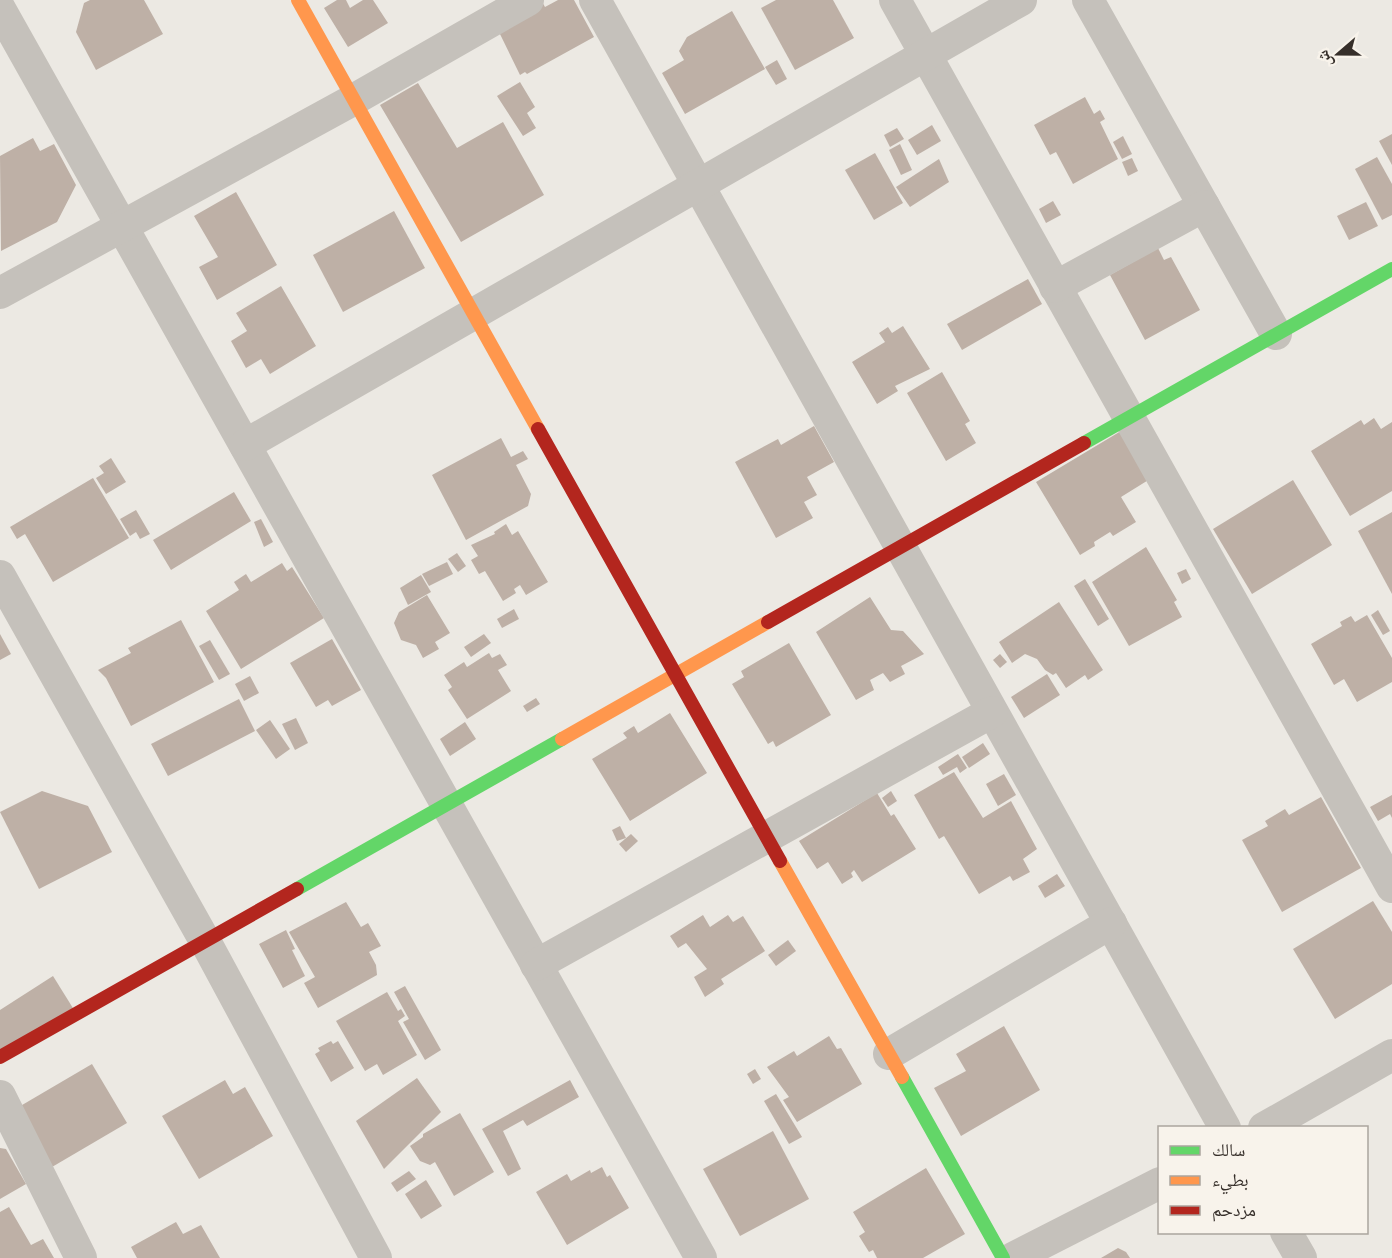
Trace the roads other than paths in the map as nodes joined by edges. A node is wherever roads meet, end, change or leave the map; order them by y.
1 (298, 0) edge
2 (528, 0) edge
3 (595, 0) edge
4 (895, 0) edge
5 (1021, 0) edge
6 (1088, 0) edge
7 (0, 9) edge
8 (925, 55) junction
9 (354, 100) junction
10 (699, 184) junction
11 (1204, 206) junction
12 (122, 226) junction
13 (1390, 274) edge
14 (1055, 287) junction
15 (0, 293) edge
16 (474, 314) junction
17 (1276, 334) junction
18 (1129, 418) junction
19 (245, 446) junction
20 (901, 547) junction
21 (0, 576) edge
22 (676, 674) junction
23 (992, 712) junction
24 (447, 805) junction
25 (766, 837) junction
26 (1392, 887) edge
27 (1111, 923) junction
28 (205, 941) junction
29 (536, 964) junction
30 (889, 1054) junction
31 (1392, 1055) edge
32 (0, 1057) edge
33 (0, 1096) edge
34 (1224, 1126) edge
35 (1268, 1126) edge
36 (1158, 1184) edge
37 (1287, 1234) edge
38 (81, 1258) edge
39 (376, 1258) edge
40 (701, 1258) edge
41 (1003, 1258) edge
42 (1013, 1258) edge
43 (1301, 1258) edge

1 - 9 street
2 - 9 street
3 - 10 street
4 - 8 street
5 - 8 street
6 - 11 street
7 - 12 street
8 - 10 street
8 - 14 street
9 - 12 street
9 - 16 street
10 - 16 street
10 - 20 street
11 - 14 street
11 - 17 street
12 - 15 street
12 - 19 street
13 - 17 street
14 - 18 street
16 - 19 street
16 - 22 street
17 - 18 street
18 - 20 street
18 - 26 street
19 - 24 street
20 - 22 street
20 - 23 street
21 - 28 street
22 - 24 street
22 - 25 street
23 - 25 street
23 - 27 street
24 - 28 street
24 - 29 street
25 - 29 street
25 - 30 street
27 - 30 street
27 - 34 street
28 - 32 street
28 - 39 street
29 - 40 street
30 - 41 street
31 - 35 street
33 - 38 street
36 - 42 street
37 - 43 street

